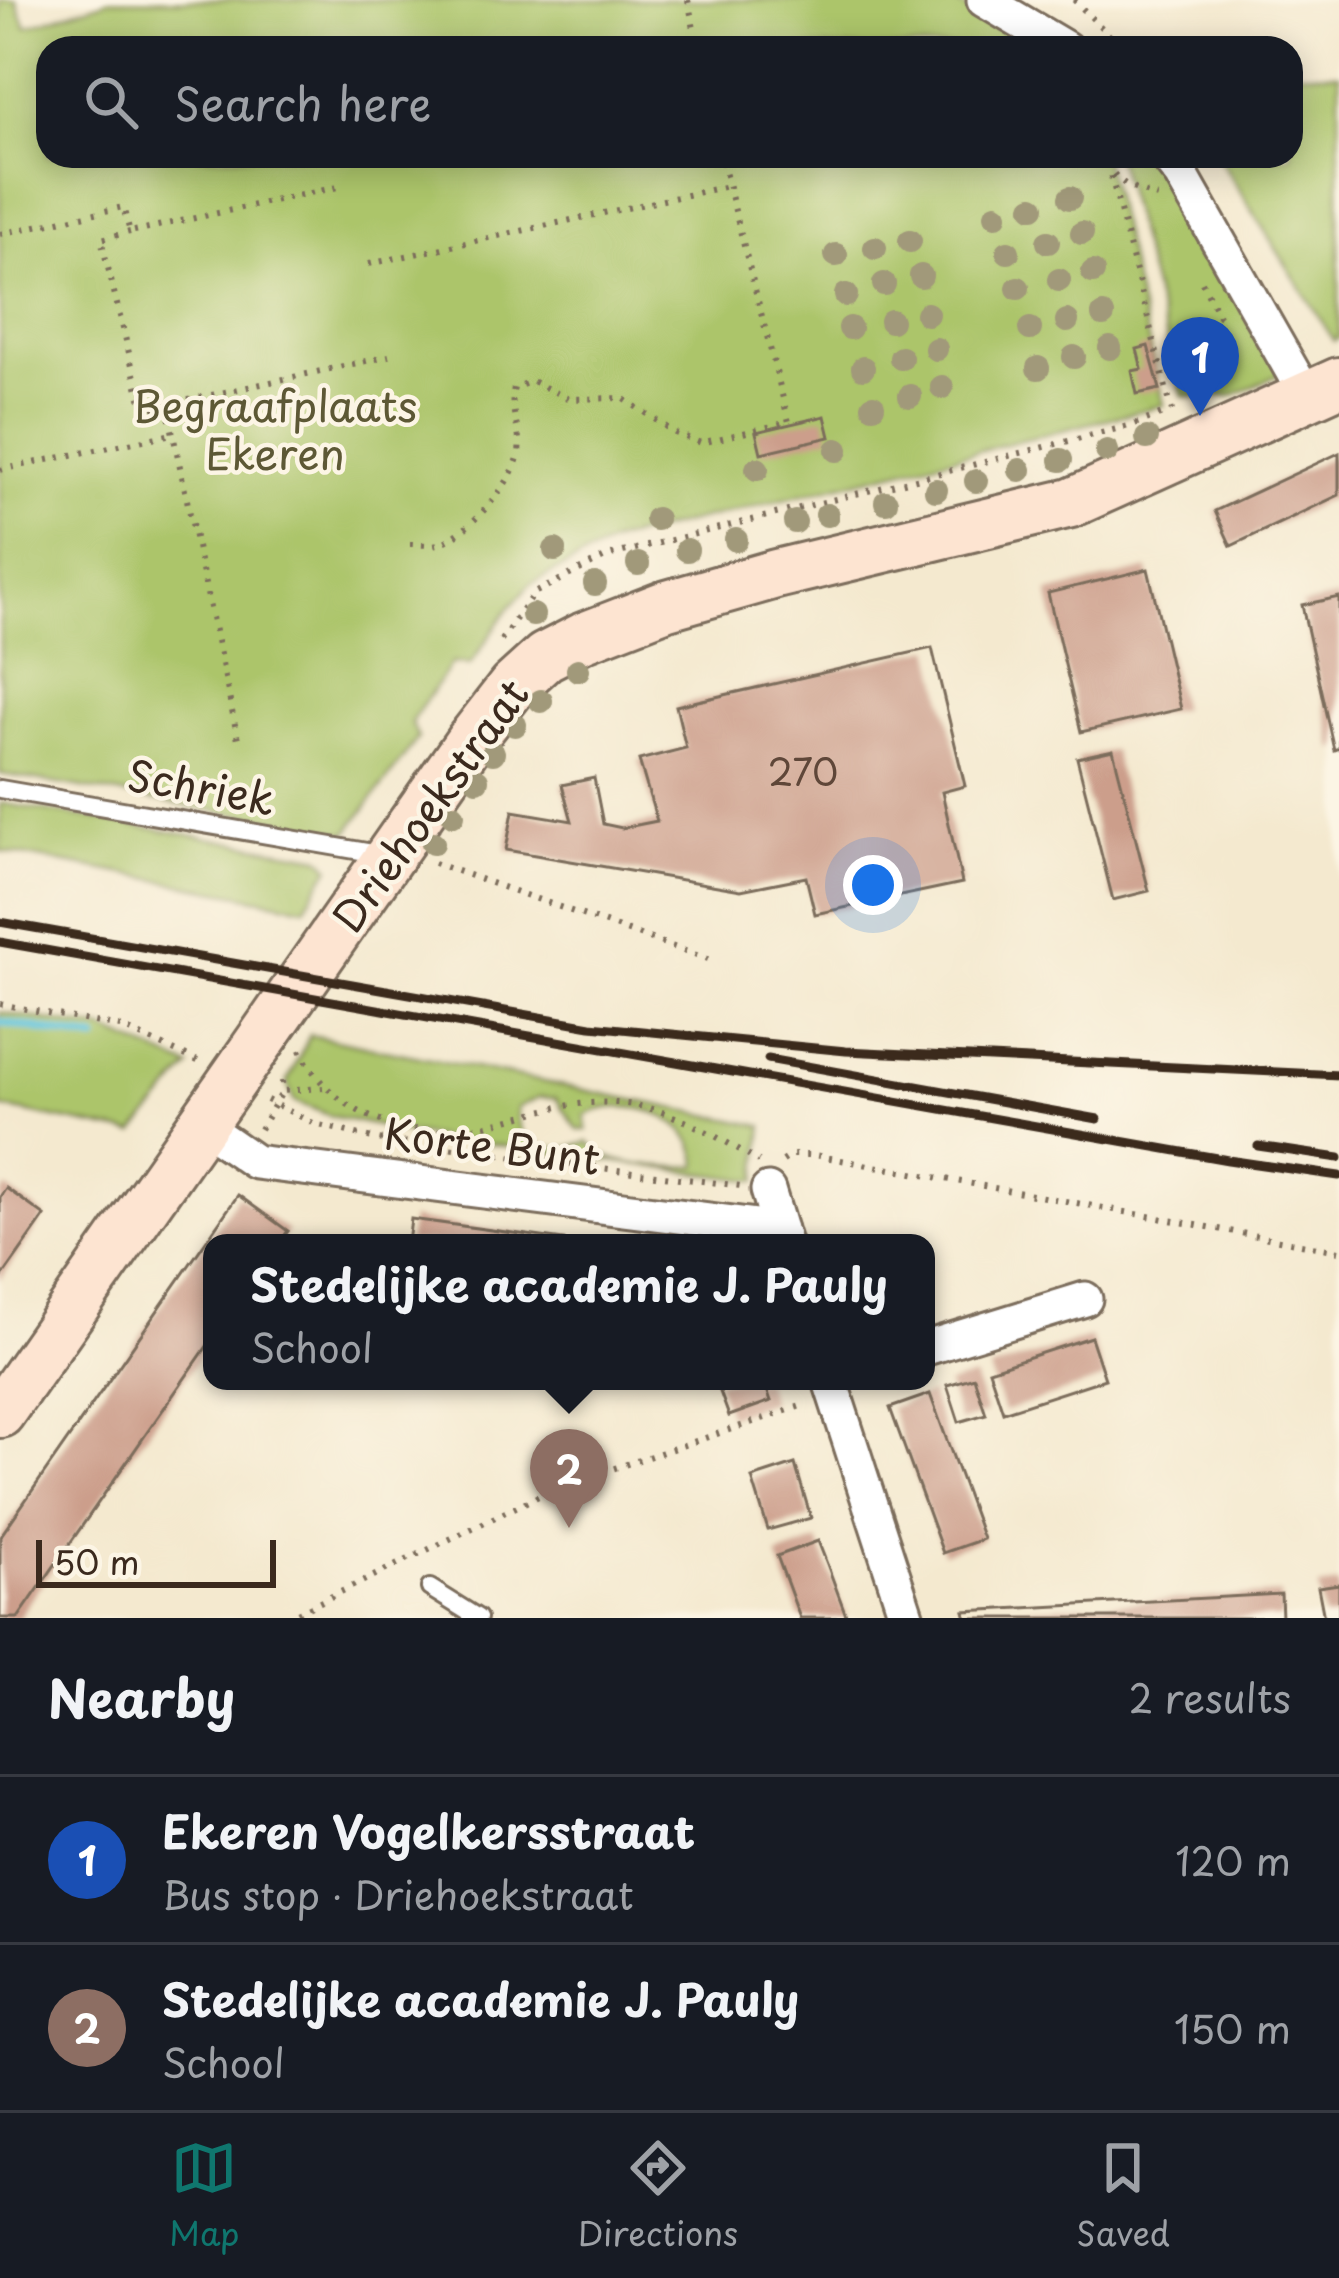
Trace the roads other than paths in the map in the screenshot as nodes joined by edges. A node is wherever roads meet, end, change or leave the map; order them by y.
1 (983, 0) edge
2 (1044, 36) edge
3 (1175, 168) edge
4 (1323, 389) edge
5 (0, 790) edge
6 (391, 856) junction
7 (203, 1126) junction
8 (770, 1179) road end
9 (768, 1234) edge
10 (782, 1234) edge
11 (1085, 1299) dead end
12 (935, 1345) edge
13 (833, 1390) edge
14 (0, 1413) edge
15 (430, 1588) dead end
16 (478, 1618) edge
17 (908, 1618) edge

1 - 2 street
3 - 4 street
4 - 6 street, Driehoekstraat
5 - 6 lane, Schriek
6 - 7 street, Driehoekstraat
7 - 9 street, Korte Bunt
7 - 14 street, Driehoekstraat
8 - 10 street
11 - 12 street
13 - 17 street
15 - 16 lane

